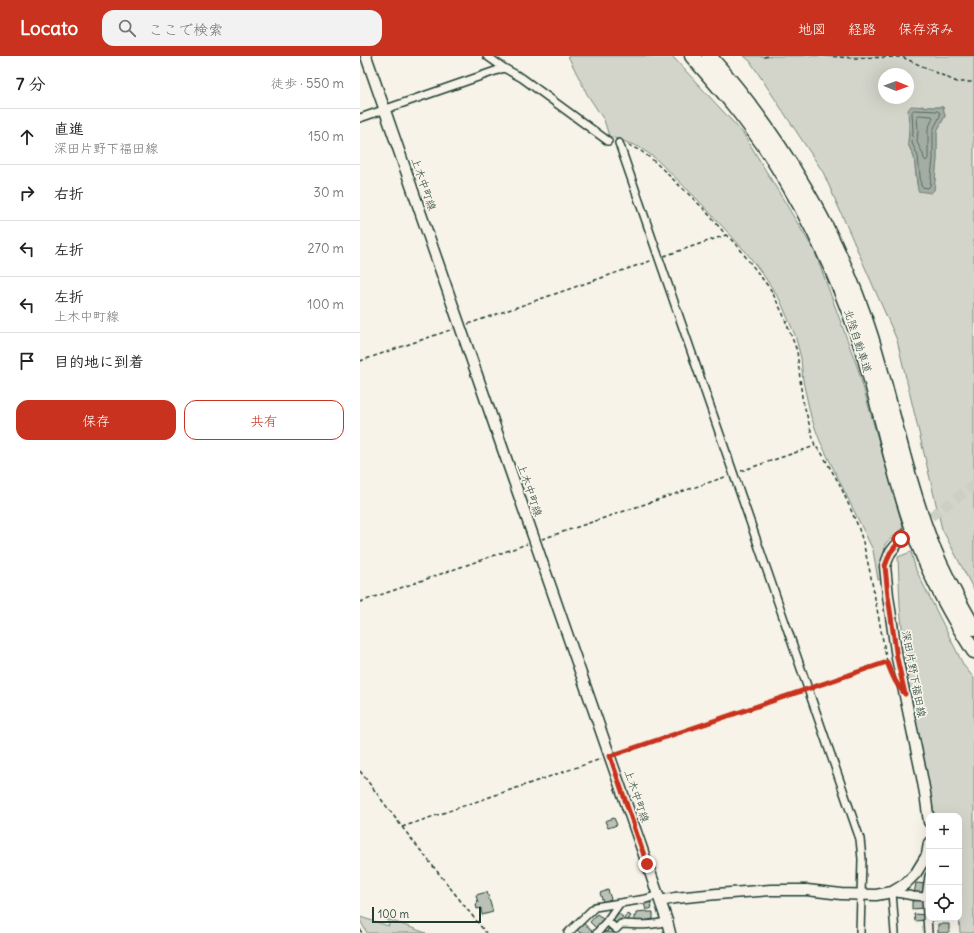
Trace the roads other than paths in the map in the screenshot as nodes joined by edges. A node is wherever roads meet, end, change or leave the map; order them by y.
1 (366, 56) edge
2 (487, 56) edge
3 (692, 56) edge
4 (709, 56) edge
5 (504, 68) junction
6 (385, 109) junction
7 (360, 118) edge
8 (608, 141) dead end
9 (619, 143) road end
10 (905, 535) dead end
11 (974, 628) edge
12 (974, 651) edge
13 (928, 813) edge
14 (926, 864) edge
15 (892, 892) junction
16 (861, 895) junction
17 (926, 897) edge
18 (659, 898) junction
19 (619, 904) junction
20 (607, 921) junction
21 (667, 921) junction
22 (927, 921) edge
23 (568, 933) edge
24 (597, 933) edge
25 (670, 933) edge
26 (860, 933) edge
27 (895, 933) edge
28 (928, 933) edge

1 - 6 main road, 上木中町線
2 - 5 street
3 - 12 highway, 北陸自動車道
4 - 11 highway, 北陸自動車道
5 - 6 street
5 - 8 street
6 - 7 street
6 - 18 main road, 上木中町線
9 - 16 street
10 - 13 main road, 深田片野下福田線
14 - 15 main road
15 - 16 main road
15 - 17 street
15 - 27 street
16 - 18 main road
16 - 26 street
18 - 19 street
18 - 21 main road, 上木中町線
19 - 20 street
19 - 23 street
20 - 21 street
20 - 24 street
21 - 25 main road, 上木中町線
22 - 28 street

